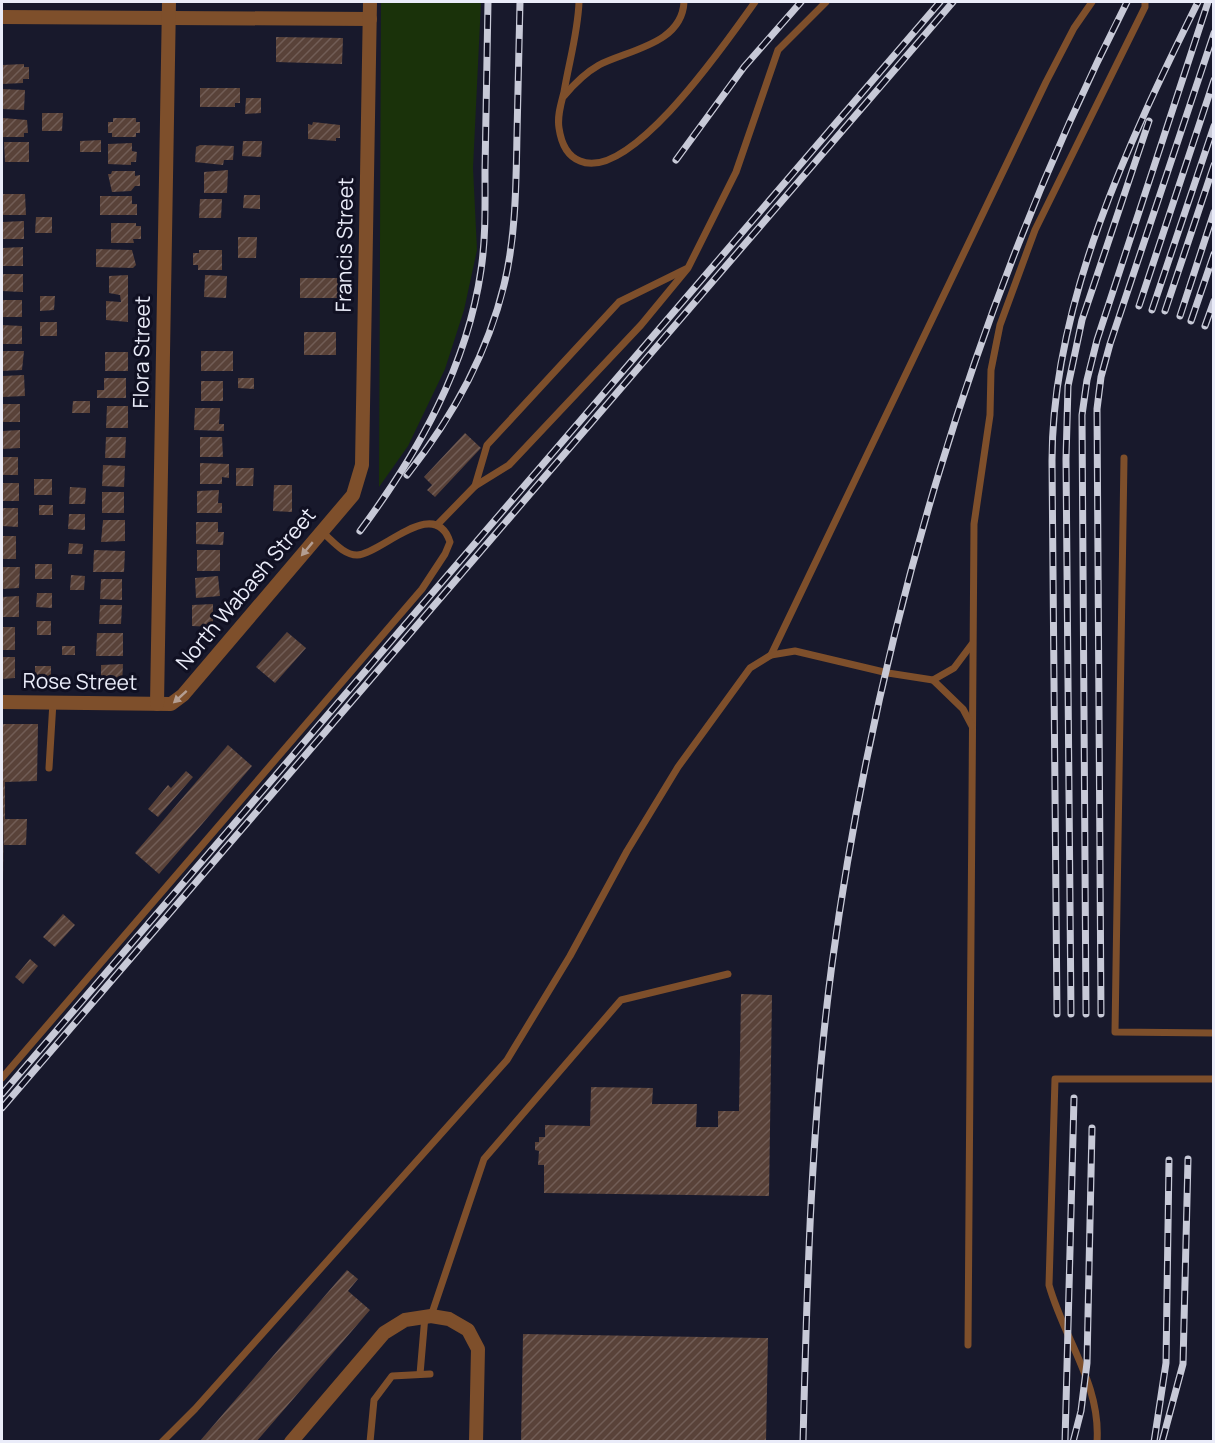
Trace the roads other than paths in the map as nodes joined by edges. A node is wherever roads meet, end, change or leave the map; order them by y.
1 (169, 2) edge
2 (370, 2) edge
3 (579, 2) edge
4 (684, 2) edge
5 (755, 2) edge
6 (826, 2) edge
7 (1092, 2) edge
8 (1145, 2) edge
9 (2, 17) edge
10 (169, 19) junction
11 (370, 20) junction
12 (562, 99) junction
13 (688, 268) junction
14 (1124, 458) dead end
15 (475, 486) junction
16 (357, 488) joint
17 (437, 525) junction
18 (322, 532) junction
19 (973, 643) junction
20 (771, 655) junction
21 (933, 680) junction
22 (2, 702) edge
23 (53, 702) junction
24 (158, 704) junction
25 (972, 728) junction
26 (49, 768) dead end
27 (728, 974) dead end
28 (1214, 1033) edge
29 (2, 1078) edge
30 (1214, 1079) edge
31 (428, 1316) junction
32 (968, 1345) dead end
33 (420, 1374) junction
34 (430, 1374) dead end
35 (162, 1442) edge
36 (291, 1442) edge
37 (370, 1442) edge
38 (476, 1442) edge
39 (1097, 1442) edge

1 - 10 street, Flora Street
2 - 11 street, Francis Street
3 - 12 lane
4 - 12 lane
5 - 12 lane
6 - 13 lane
7 - 20 lane
8 - 19 lane
9 - 10 street
10 - 11 street
10 - 24 street, Flora Street
11 - 16 street, Francis Street
13 - 15 lane
13 - 15 lane
14 - 28 lane
15 - 17 lane
16 - 18 street, North Wabash Street
17 - 18 lane
17 - 29 lane
18 -> 24 street, North Wabash Street
19 - 21 lane
19 - 25 lane
20 - 21 lane
20 - 35 lane
21 - 25 lane
22 - 23 street, Rose Street
23 - 24 street, Rose Street
23 - 26 lane
25 - 32 lane
27 - 31 lane
30 - 39 lane
31 - 33 lane
31 - 36 street
31 - 38 street
33 - 34 lane
33 - 37 lane

